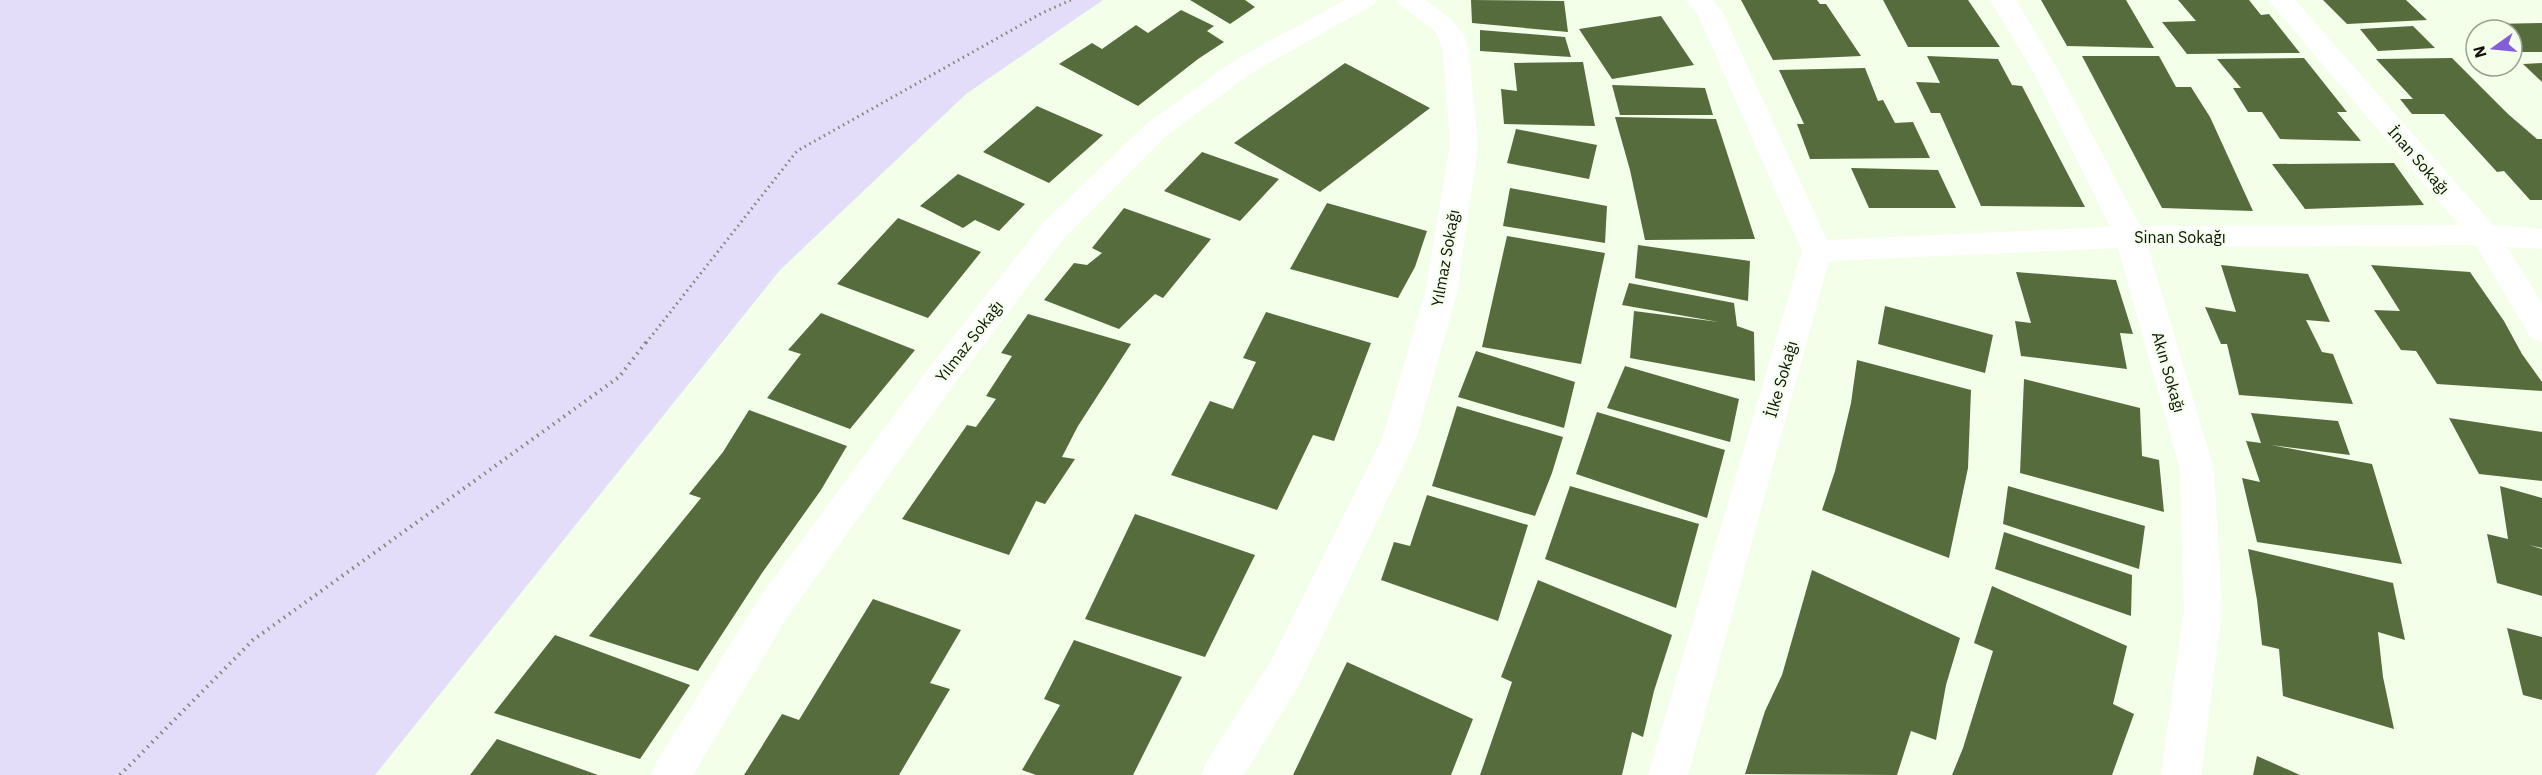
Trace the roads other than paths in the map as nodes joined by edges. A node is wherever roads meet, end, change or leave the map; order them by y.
1 (1364, 0) edge
2 (1409, 0) edge
3 (1699, 0) edge
4 (2003, 0) edge
5 (2282, 0) edge
6 (2485, 235) junction
7 (2130, 237) junction
8 (2542, 239) edge
9 (1817, 251) junction
10 (2542, 330) edge
11 (671, 775) edge
12 (1221, 775) edge
13 (1668, 775) edge
14 (2181, 775) edge

1 - 11 street, Yılmaz Sokağı
2 - 12 street, Yılmaz Sokağı
3 - 9 street
4 - 7 street, Akın Sokağı
5 - 6 street, İnan Sokağı
6 - 7 street, Sinan Sokağı
6 - 8 street, Sinan Sokağı
6 - 10 street, İnan Sokağı
7 - 9 street, Sinan Sokağı
7 - 14 street, Akın Sokağı
9 - 13 street, İlke Sokağı

